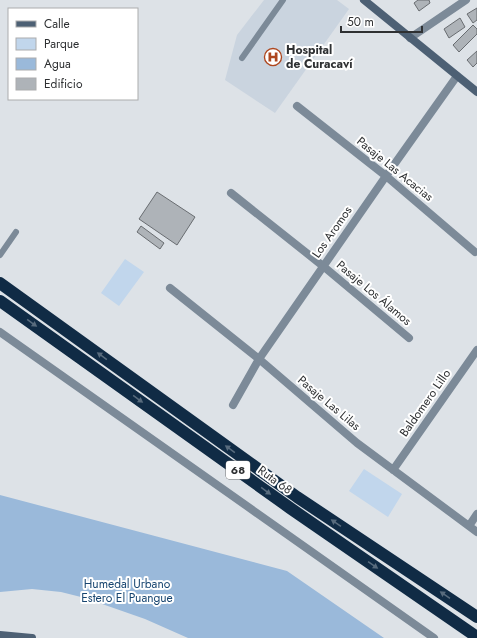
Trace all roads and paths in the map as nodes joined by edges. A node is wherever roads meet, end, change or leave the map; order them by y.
1 (283, 0) edge
2 (364, 0) edge
3 (466, 0) edge
4 (410, 38) junction
5 (242, 58) dead end
6 (457, 76) junction
7 (477, 92) edge
8 (297, 106) dead end
9 (386, 176) junction
10 (231, 193) dead end
11 (16, 232) dead end
12 (475, 252) dead end
13 (0, 255) edge
14 (323, 266) junction
15 (0, 283) edge
16 (170, 288) dead end
17 (0, 301) edge
18 (0, 332) edge
19 (409, 338) dead end
20 (477, 350) edge
21 (259, 359) junction
22 (233, 405) dead end
23 (393, 470) junction
24 (477, 514) edge
25 (469, 526) junction
26 (477, 532) edge
27 (477, 617) edge
28 (0, 635) edge
29 (32, 638) edge
30 (434, 638) edge
31 (477, 638) edge

1 - 5 lane
2 - 4 main road
3 - 4 street
4 - 6 main road
6 - 7 main road
6 - 9 street, Los Aromos
8 - 9 street, Pasaje Las Acacias
9 - 12 street, Pasaje Las Acacias
9 - 14 street, Los Aromos
10 - 14 street, Pasaje Los Álamos
11 - 13 lane
14 - 19 street, Pasaje Los Álamos
14 - 21 street, Los Aromos
27 -> 15 highway, Ruta 68 / 68
16 - 21 street, Pasaje Las Lilas
17 -> 31 highway, Ruta 68 / 68
18 - 30 street
20 - 23 street, Baldomero Lillo
21 - 22 street, Los Aromos
21 - 23 street, Pasaje Las Lilas
23 - 25 street, Pasaje Las Lilas
24 - 25 street
25 - 26 street, Pasaje Las Lilas
28 - 29 main road

